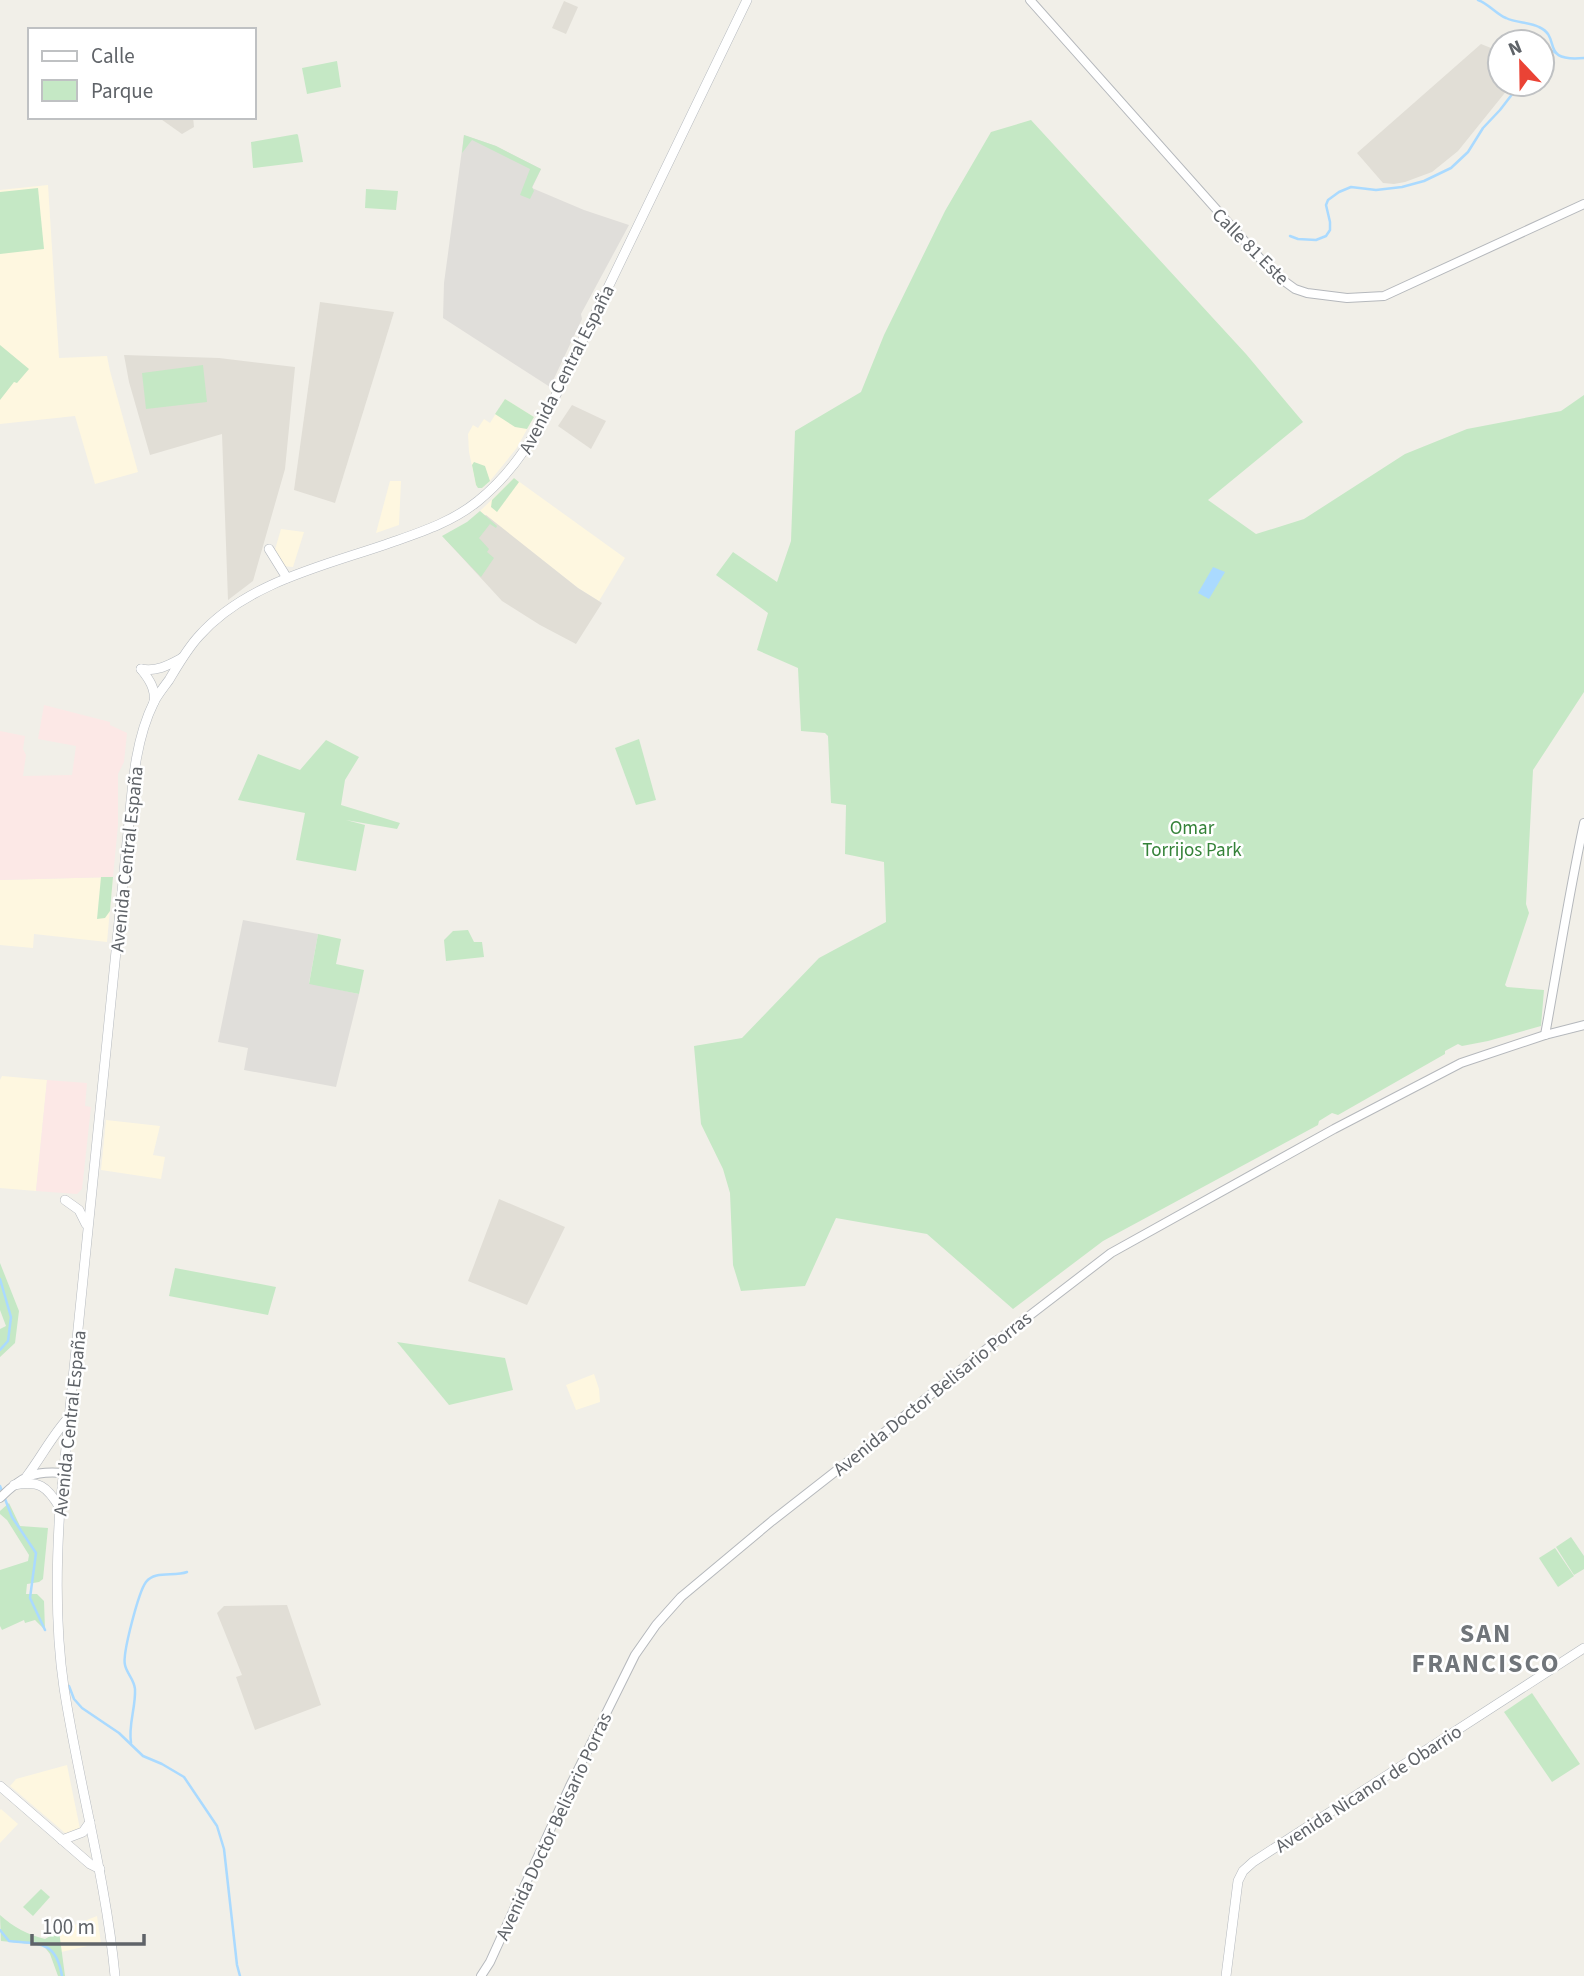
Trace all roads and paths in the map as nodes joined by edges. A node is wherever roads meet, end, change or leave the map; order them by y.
1 (747, 0) edge
2 (1030, 0) edge
3 (1584, 204) edge
4 (269, 549) dead end
5 (287, 578) junction
6 (183, 658) junction
7 (154, 702) junction
8 (1584, 823) edge
9 (1584, 1025) edge
10 (1545, 1035) junction
11 (65, 1200) dead end
12 (88, 1228) junction
13 (70, 1416) junction
14 (64, 1473) junction
15 (27, 1476) junction
16 (12, 1487) junction
17 (1, 1497) edge
18 (60, 1508) junction
19 (1584, 1648) edge
20 (0, 1786) edge
21 (90, 1822) junction
22 (62, 1840) junction
23 (100, 1869) junction
24 (115, 1976) edge
25 (481, 1976) edge
26 (1226, 1976) edge

1 - 5 main road, Avenida Central España
2 - 3 street, Calle 81 Este
4 - 5 main road
5 - 6 main road, Avenida Central España
6 - 7 main road, Avenida Central España
6 - 7 main road
7 - 12 main road, Avenida Central España
8 - 10 street
9 - 10 street, Avenida Doctor Belisario Porras
10 - 25 street, Avenida Doctor Belisario Porras
11 - 12 main road
12 - 13 main road, Avenida Central España
13 - 14 main road, Avenida Central España
13 - 15 main road
14 - 15 street
14 - 18 main road, Avenida Central España
15 - 16 street
16 - 17 street
16 - 18 main road
18 - 21 main road, Avenida Central España
19 - 26 main road, Avenida Nicanor de Obarrio
20 - 22 main road
21 - 22 main road
21 - 23 main road, Avenida Central España
22 - 23 main road
23 - 24 main road, Avenida Central España

